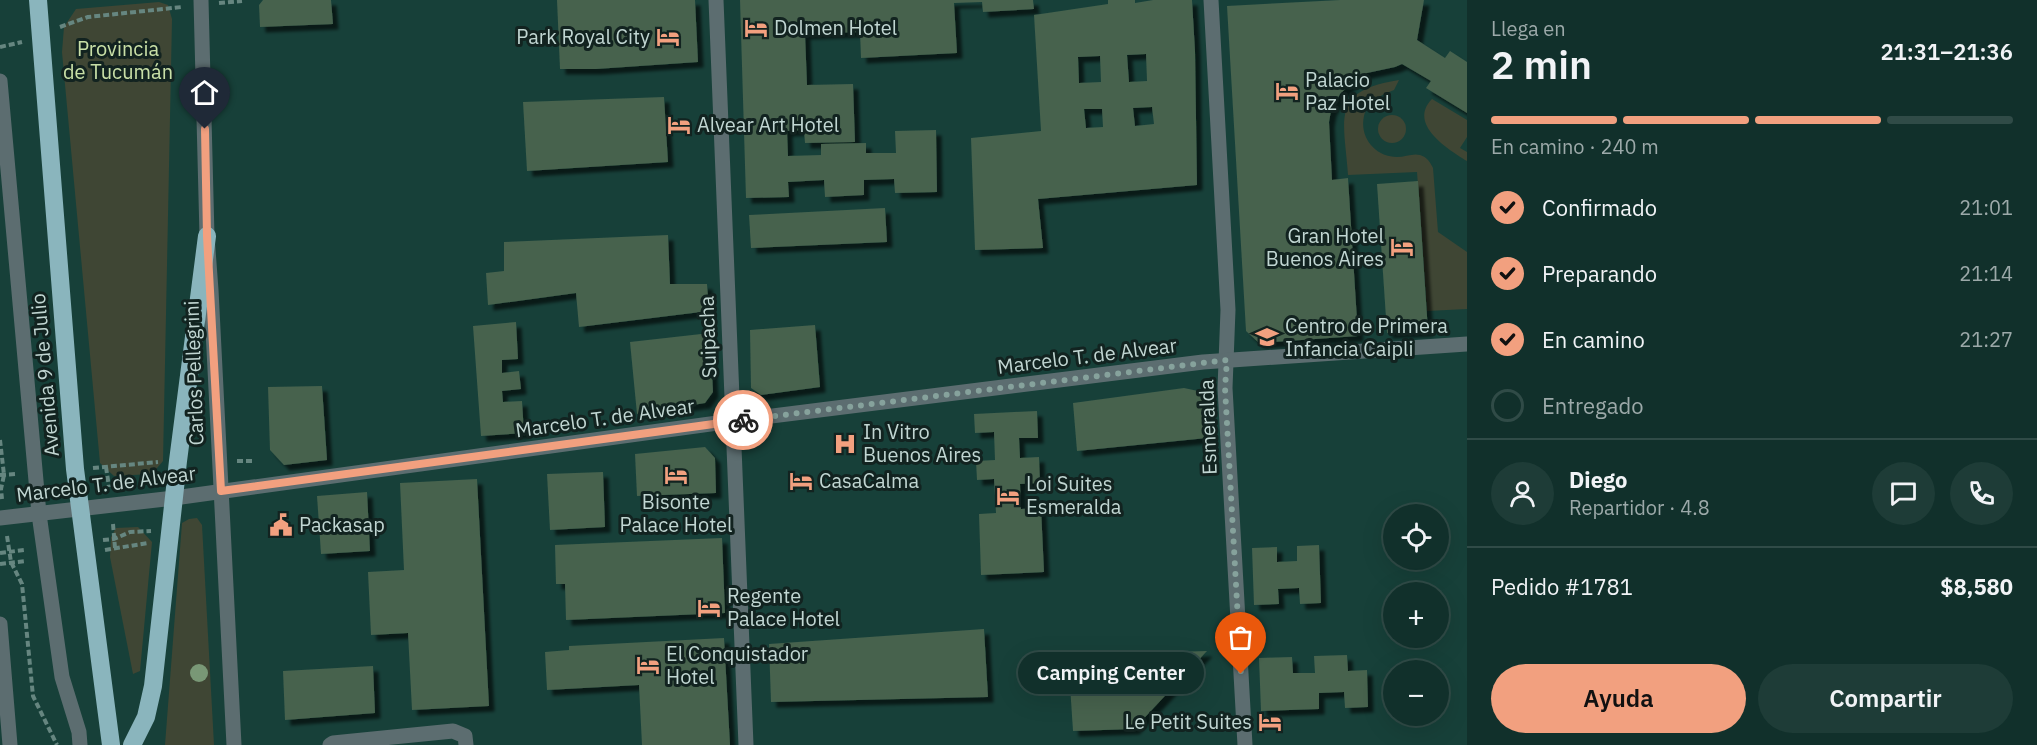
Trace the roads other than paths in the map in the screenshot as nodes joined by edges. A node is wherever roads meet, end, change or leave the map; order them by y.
1 (38, 0) edge
2 (717, 0) edge
3 (1211, 0) edge
4 (201, 2) edge
5 (0, 81) edge
6 (207, 236) junction
7 (1467, 344) edge
8 (1227, 360) junction
9 (732, 421) junction
10 (221, 491) junction
11 (174, 498) junction
12 (79, 508) junction
13 (39, 514) junction
14 (2, 517) edge
15 (0, 624) edge
16 (10, 745) edge
17 (80, 745) edge
18 (111, 745) edge
19 (132, 745) edge
20 (234, 745) edge
21 (330, 745) edge
22 (466, 745) edge
23 (746, 745) edge
24 (1245, 745) edge

1 - 12 highway, Avenida 9 de Julio
2 - 9 street, Suipacha
3 - 8 street, Esmeralda
4 - 6 street, Carlos Pellegrini
5 - 13 street
6 - 10 street, Carlos Pellegrini
6 - 11 highway
7 - 8 street, Marcelo T. de Alvear
8 - 9 street, Marcelo T. de Alvear
8 - 24 street, Esmeralda
9 - 10 street, Marcelo T. de Alvear
9 - 23 street, Suipacha
10 - 11 street, Marcelo T. de Alvear
10 - 20 street, Carlos Pellegrini
11 - 12 street, Marcelo T. de Alvear
11 - 19 highway
12 - 13 street, Marcelo T. de Alvear
12 - 18 highway, Avenida 9 de Julio
13 - 14 street, Marcelo T. de Alvear
13 - 17 street
15 - 16 street
21 - 22 street

